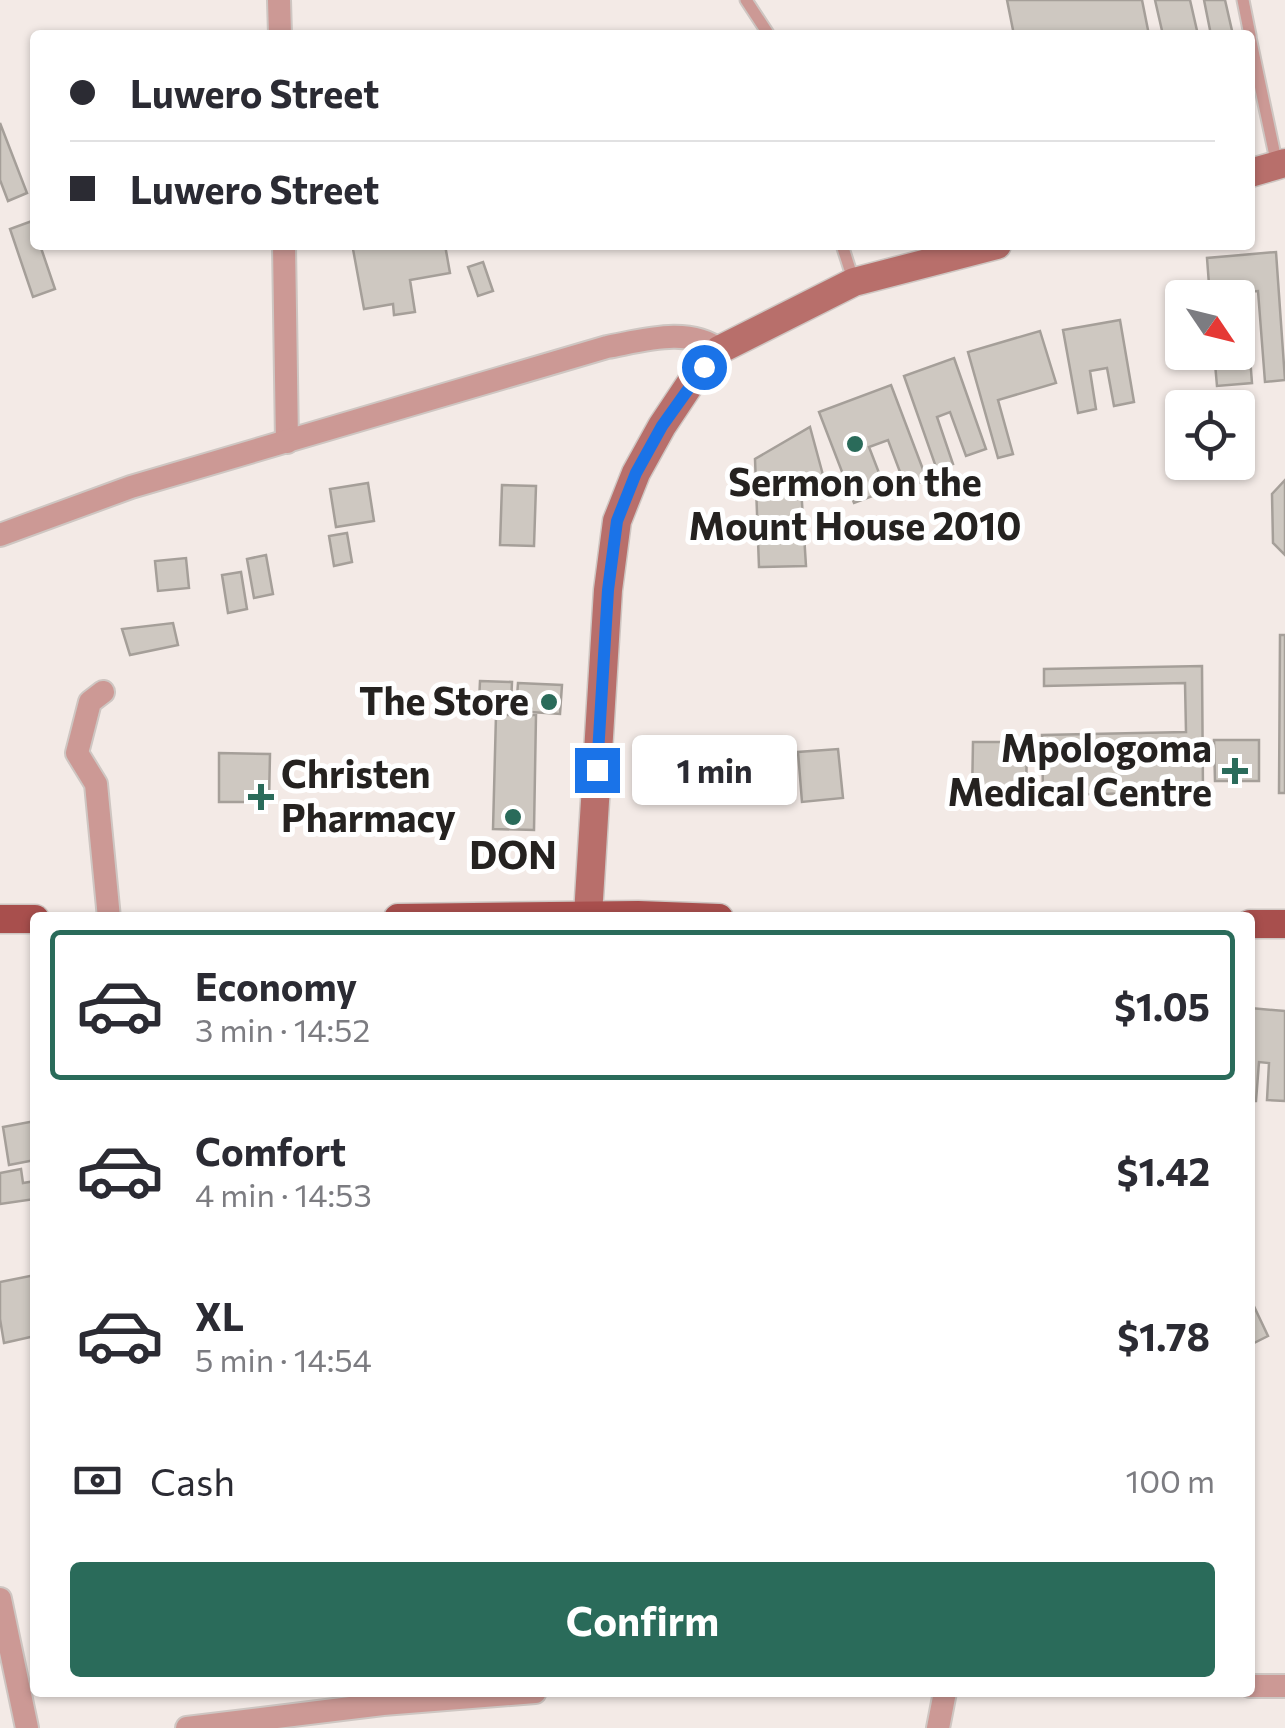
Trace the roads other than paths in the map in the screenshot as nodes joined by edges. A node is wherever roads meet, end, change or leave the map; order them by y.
1 (279, 0) edge
2 (746, 0) edge
3 (1242, 0) edge
4 (280, 30) edge
5 (766, 30) edge
6 (1249, 30) edge
7 (1255, 67) edge
8 (1271, 167) edge
9 (284, 250) edge
10 (844, 250) edge
11 (977, 250) edge
12 (854, 282) junction
13 (719, 350) junction
14 (287, 442) junction
15 (0, 535) edge
16 (103, 692) dead end
17 (108, 912) edge
18 (588, 912) edge
19 (0, 918) edge
20 (30, 919) edge
21 (1255, 924) edge
22 (1285, 924) edge
23 (0, 1599) edge
24 (1255, 1686) edge
25 (1285, 1686) edge
26 (471, 1697) edge
27 (944, 1697) edge
28 (27, 1728) edge
29 (187, 1728) edge
30 (938, 1728) edge

1 - 4 street
2 - 5 lane
3 - 6 lane
7 - 8 lane
9 - 14 street
10 - 12 lane
11 - 12 main road
12 - 13 main road
13 - 14 street
13 - 18 main road
14 - 15 street
16 - 17 street
19 - 20 main road
21 - 22 main road
23 - 28 street
24 - 25 street
26 - 29 street
27 - 30 street

